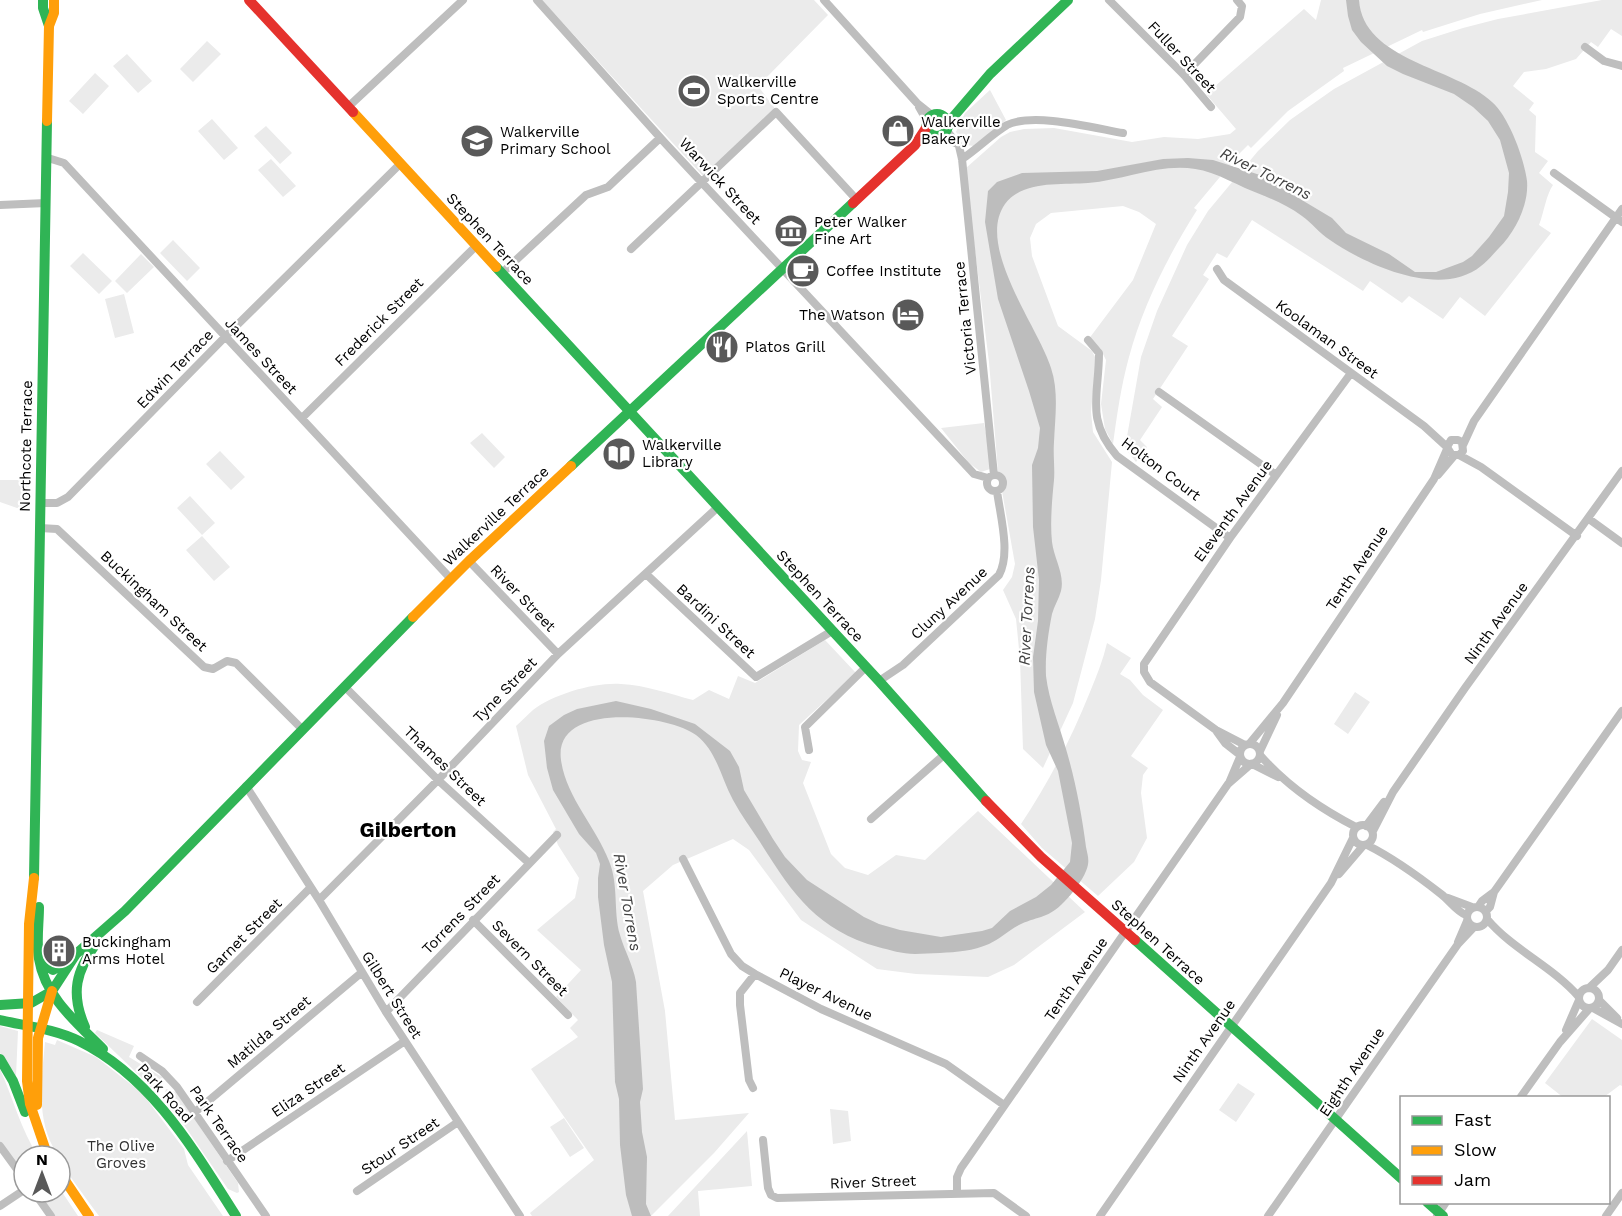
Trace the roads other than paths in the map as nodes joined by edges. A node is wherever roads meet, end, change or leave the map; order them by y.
1 (43, 0) edge
2 (54, 0) edge
3 (249, 0) edge
4 (463, 0) edge
5 (537, 0) edge
6 (824, 0) edge
7 (1068, 0) edge
8 (1109, 0) edge
9 (1237, 0) edge
10 (49, 26) junction
11 (1585, 47) dead end
12 (1622, 66) edge
13 (1184, 75) junction
14 (348, 107) junction
15 (1210, 107) dead end
16 (937, 126) junction
17 (1123, 133) dead end
18 (660, 138) junction
19 (48, 158) junction
20 (962, 159) junction
21 (400, 164) junction
22 (1554, 173) dead end
23 (702, 180) junction
24 (856, 200) junction
25 (46, 203) junction
26 (0, 205) edge
27 (1622, 209) edge
28 (1619, 220) edge
29 (476, 246) junction
30 (631, 249) dead end
31 (783, 268) junction
32 (1217, 269) dead end
33 (502, 273) junction
34 (225, 337) junction
35 (1088, 340) dead end
36 (1351, 373) junction
37 (1160, 392) dead end
38 (630, 412) junction
39 (302, 418) junction
40 (1474, 421) junction
41 (1450, 444) junction
42 (1460, 451) junction
43 (1622, 471) edge
44 (1276, 475) junction
45 (991, 476) junction
46 (1434, 479) junction
47 (997, 491) junction
48 (40, 503) junction
49 (718, 507) junction
50 (1589, 519) junction
51 (40, 528) junction
52 (1577, 536) junction
53 (1230, 538) junction
54 (1622, 543) edge
55 (469, 561) junction
56 (646, 574) junction
57 (451, 579) junction
58 (832, 631) junction
59 (558, 654) junction
60 (866, 668) junction
61 (879, 681) junction
62 (345, 687) junction
63 (1283, 703) junction
64 (1622, 711) edge
65 (302, 729) junction
66 (1216, 730) junction
67 (1248, 744) junction
68 (809, 750) dead end
69 (1260, 753) junction
70 (945, 754) junction
71 (1240, 755) junction
72 (1251, 764) junction
73 (1282, 778) junction
74 (438, 780) junction
75 (1228, 784) junction
76 (246, 786) junction
77 (871, 819) dead end
78 (1371, 831) junction
79 (1354, 833) junction
80 (557, 835) dead end
81 (1365, 845) junction
82 (683, 859) dead end
83 (529, 863) junction
84 (35, 866) junction
85 (1402, 866) junction
86 (1331, 883) junction
87 (310, 888) junction
88 (1444, 896) junction
89 (319, 900) junction
90 (1481, 911) junction
91 (1467, 918) junction
92 (473, 920) junction
93 (112, 923) junction
94 (1477, 927) junction
95 (1125, 932) junction
96 (1500, 934) junction
97 (1458, 944) junction
98 (1622, 951) edge
99 (72, 959) junction
100 (40, 962) junction
101 (1608, 970) junction
102 (361, 973) junction
103 (755, 974) junction
104 (1564, 981) junction
105 (1587, 989) junction
106 (52, 991) junction
107 (1599, 997) junction
108 (1579, 999) junction
109 (197, 1002) dead end
110 (27, 1004) junction
111 (0, 1005) edge
112 (1591, 1008) junction
113 (386, 1012) junction
114 (568, 1015) dead end
115 (0, 1020) edge
116 (1622, 1024) edge
117 (27, 1026) junction
118 (1230, 1027) junction
119 (40, 1029) junction
120 (89, 1035) junction
121 (405, 1041) junction
122 (1560, 1042) junction
123 (140, 1056) dead end
124 (0, 1059) edge
125 (116, 1063) junction
126 (753, 1088) dead end
127 (1521, 1096) edge
128 (1004, 1105) junction
129 (194, 1113) junction
130 (1335, 1120) junction
131 (458, 1122) junction
132 (763, 1140) dead end
133 (42, 1144) edge
134 (45, 1144) edge
135 (45, 1144) edge
136 (0, 1146) edge
137 (227, 1161) junction
138 (12, 1162) edge
139 (1400, 1178) edge
140 (72, 1191) edge
141 (357, 1191) dead end
142 (957, 1193) junction
143 (1622, 1193) edge
144 (1428, 1204) edge
145 (1440, 1215) edge
146 (89, 1216) edge
147 (236, 1216) edge
148 (266, 1216) edge
149 (520, 1216) edge
150 (1026, 1216) edge
151 (1100, 1216) edge
152 (1268, 1216) edge
153 (1606, 1216) edge

1 - 10 main road, Northcote Terrace
2 - 10 main road, Northcote Terrace
3 - 14 main road, Stephen Terrace
4 - 14 street
5 - 18 street, Warwick Street
6 - 16 street, Victoria Terrace
7 - 16 main road, Walkerville Terrace
8 - 13 street, Fuller Street
9 - 13 street
10 - 19 main road, Northcote Terrace
11 - 12 street
13 - 15 street, Fuller Street
14 - 21 main road, Stephen Terrace
16 - 20 street, Victoria Terrace
16 - 24 main road, Walkerville Terrace
17 - 20 street
18 - 23 street, Warwick Street
18 - 33 street
19 - 25 main road, Northcote Terrace
19 - 34 street, James Street
20 - 45 street, Victoria Terrace
21 - 29 main road, Stephen Terrace
21 - 34 street, Edwin Terrace
22 - 28 street
23 - 24 street
23 - 30 street
23 - 31 street, Warwick Street
24 - 31 main road, Walkerville Terrace
25 - 26 street
25 - 48 main road, Northcote Terrace
27 - 28 street, Tenth Avenue
28 - 40 street, Tenth Avenue
29 - 33 main road, Stephen Terrace
29 - 39 street, Frederick Street
31 - 38 main road, Walkerville Terrace
31 - 45 street, Warwick Street
32 - 36 street, Koolaman Street
33 - 38 main road, Stephen Terrace
34 - 39 street, James Street
34 - 48 street, Edwin Terrace
35 - 53 street, Holton Court
36 - 41 street, Koolaman Street
36 - 44 street, Eleventh Avenue
37 - 44 street
38 - 49 main road, Stephen Terrace
38 - 55 main road, Walkerville Terrace
39 - 57 street, James Street
40 - 41 street, Tenth Avenue
40 - 42 street, Tenth Avenue
41 - 42 street
41 - 42 street
41 - 46 street, Tenth Avenue
42 - 46 street, Tenth Avenue
42 - 52 street
43 - 50 street, Ninth Avenue
44 - 53 street, Eleventh Avenue
45 - 47 street
45 - 47 street
46 - 63 street, Tenth Avenue
47 - 61 street, Cluny Avenue
48 - 51 main road, Northcote Terrace
49 - 56 street, Tyne Street
49 - 58 main road, Stephen Terrace
50 - 52 street, Ninth Avenue
50 - 54 street
51 - 65 street, Buckingham Street
51 - 84 main road, Northcote Terrace
52 - 78 street, Ninth Avenue
53 - 66 street, Eleventh Avenue
55 - 57 main road, Walkerville Terrace
55 - 59 street, River Street
56 - 58 street, Bardini Street
56 - 59 street, Tyne Street
57 - 62 main road, Walkerville Terrace
58 - 60 main road, Stephen Terrace
59 - 74 street, Tyne Street
60 - 61 main road, Stephen Terrace
60 - 68 street
61 - 70 main road, Stephen Terrace
62 - 65 main road, Walkerville Terrace
62 - 74 street, Thames Street
63 - 67 street, Tenth Avenue
63 - 69 street, Tenth Avenue
64 - 90 street
65 - 76 main road, Walkerville Terrace
66 - 67 street
66 - 71 street
67 - 69 street
67 - 71 street
69 - 72 street
69 - 73 street
70 - 77 street
70 - 95 main road, Stephen Terrace
71 - 72 street
71 - 75 street, Tenth Avenue
72 - 73 street
72 - 75 street, Tenth Avenue
73 - 79 street
74 - 83 street, Thames Street
74 - 89 street, Tyne Street
75 - 95 street, Tenth Avenue
76 - 87 street, Gilbert Street
76 - 93 main road, Walkerville Terrace
78 - 79 street
78 - 81 street, Ninth Avenue
78 - 85 street
79 - 81 street
79 - 86 street, Ninth Avenue
80 - 83 street, Torrens Street
81 - 85 street
81 - 86 street, Ninth Avenue
82 - 103 street, Player Avenue
83 - 92 street, Torrens Street
84 - 100 main road, Northcote Terrace
84 - 110 main road, Northcote Terrace
85 - 88 street
86 - 118 street, Ninth Avenue
87 - 89 street, Gilbert Street
87 - 109 street, Garnet Street
88 - 90 street
88 - 91 street
89 - 102 street, Gilbert Street
90 - 91 street, Eighth Avenue
90 - 94 street, Eighth Avenue
90 - 96 street
91 - 94 street
91 - 97 street, Eighth Avenue
92 - 113 street, Torrens Street
92 - 114 street, Severn Street
93 - 99 main road, Walkerville Terrace
93 - 120 main road, Walkerville Terrace
94 - 96 street
94 - 97 street, Eighth Avenue
95 - 118 main road, Stephen Terrace
95 - 128 street, Tenth Avenue
96 - 104 street
97 - 130 street, Eighth Avenue
98 - 101 street
99 - 100 main road
99 - 106 main road, Walkerville Terrace
100 - 106 main road, Northcote Terrace
101 - 105 street
101 - 107 street
102 - 113 street, Gilbert Street
102 - 129 street, Matilda Street
103 - 126 street
103 - 128 street, Player Avenue
104 - 105 street
104 - 108 street
105 - 107 street
105 - 108 street
106 - 110 main road
106 - 119 main road, Walkerville Terrace
106 - 120 main road, Northcote Terrace
107 - 112 street
107 - 116 street
108 - 112 street
108 - 122 street
110 - 111 main road
110 - 117 main road, Northcote Terrace
112 - 116 street
112 - 122 street
113 - 121 street, Gilbert Street
115 - 117 main road, Park Road
117 - 119 main road, Park Road
117 - 135 main road, Northcote Terrace
118 - 130 main road, Stephen Terrace
118 - 151 street, Ninth Avenue
119 - 125 main road, Park Road
119 - 134 main road, Walkerville Terrace
120 - 125 main road, Northcote Terrace
121 - 131 street, Gilbert Street
121 - 137 street, Eliza Street
122 - 127 street
123 - 129 street, Park Terrace
124 - 133 main road
125 - 147 main road, Park Road
128 - 142 street, Tenth Avenue
129 - 137 street, Park Terrace
130 - 139 main road, Stephen Terrace
130 - 152 street, Eighth Avenue
131 - 141 street, Stour Street
131 - 149 street, Gilbert Street
132 - 142 street, River Street
136 - 138 street
137 - 148 street, Park Terrace
140 - 146 main road
142 - 150 street, River Street
143 - 153 street
144 - 145 main road

